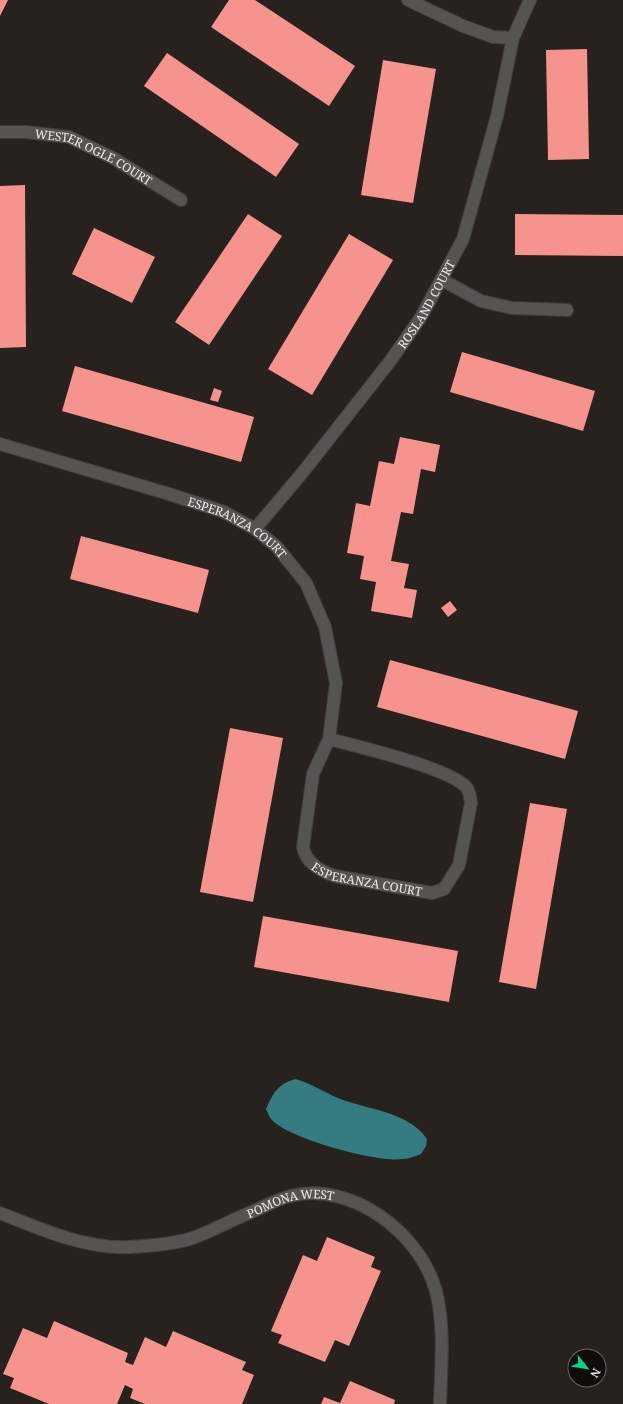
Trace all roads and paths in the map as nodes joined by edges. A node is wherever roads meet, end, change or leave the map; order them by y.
1 (408, 0) edge
2 (530, 0) edge
3 (513, 38) junction
4 (0, 132) edge
5 (181, 200) dead end
6 (442, 280) junction
7 (567, 310) dead end
8 (0, 444) edge
9 (255, 529) junction
10 (329, 739) junction
11 (0, 1213) edge
12 (440, 1404) edge

1 - 3 street
2 - 3 street, ROSLAND COURT
3 - 6 street, ROSLAND COURT
4 - 5 street, WESTER OGLE COURT
6 - 7 street
6 - 9 street, ROSLAND COURT
8 - 9 street, ESPERANZA COURT
9 - 10 street, ESPERANZA COURT
10 - 10 street, ESPERANZA COURT
11 - 12 street, POMONA WEST

